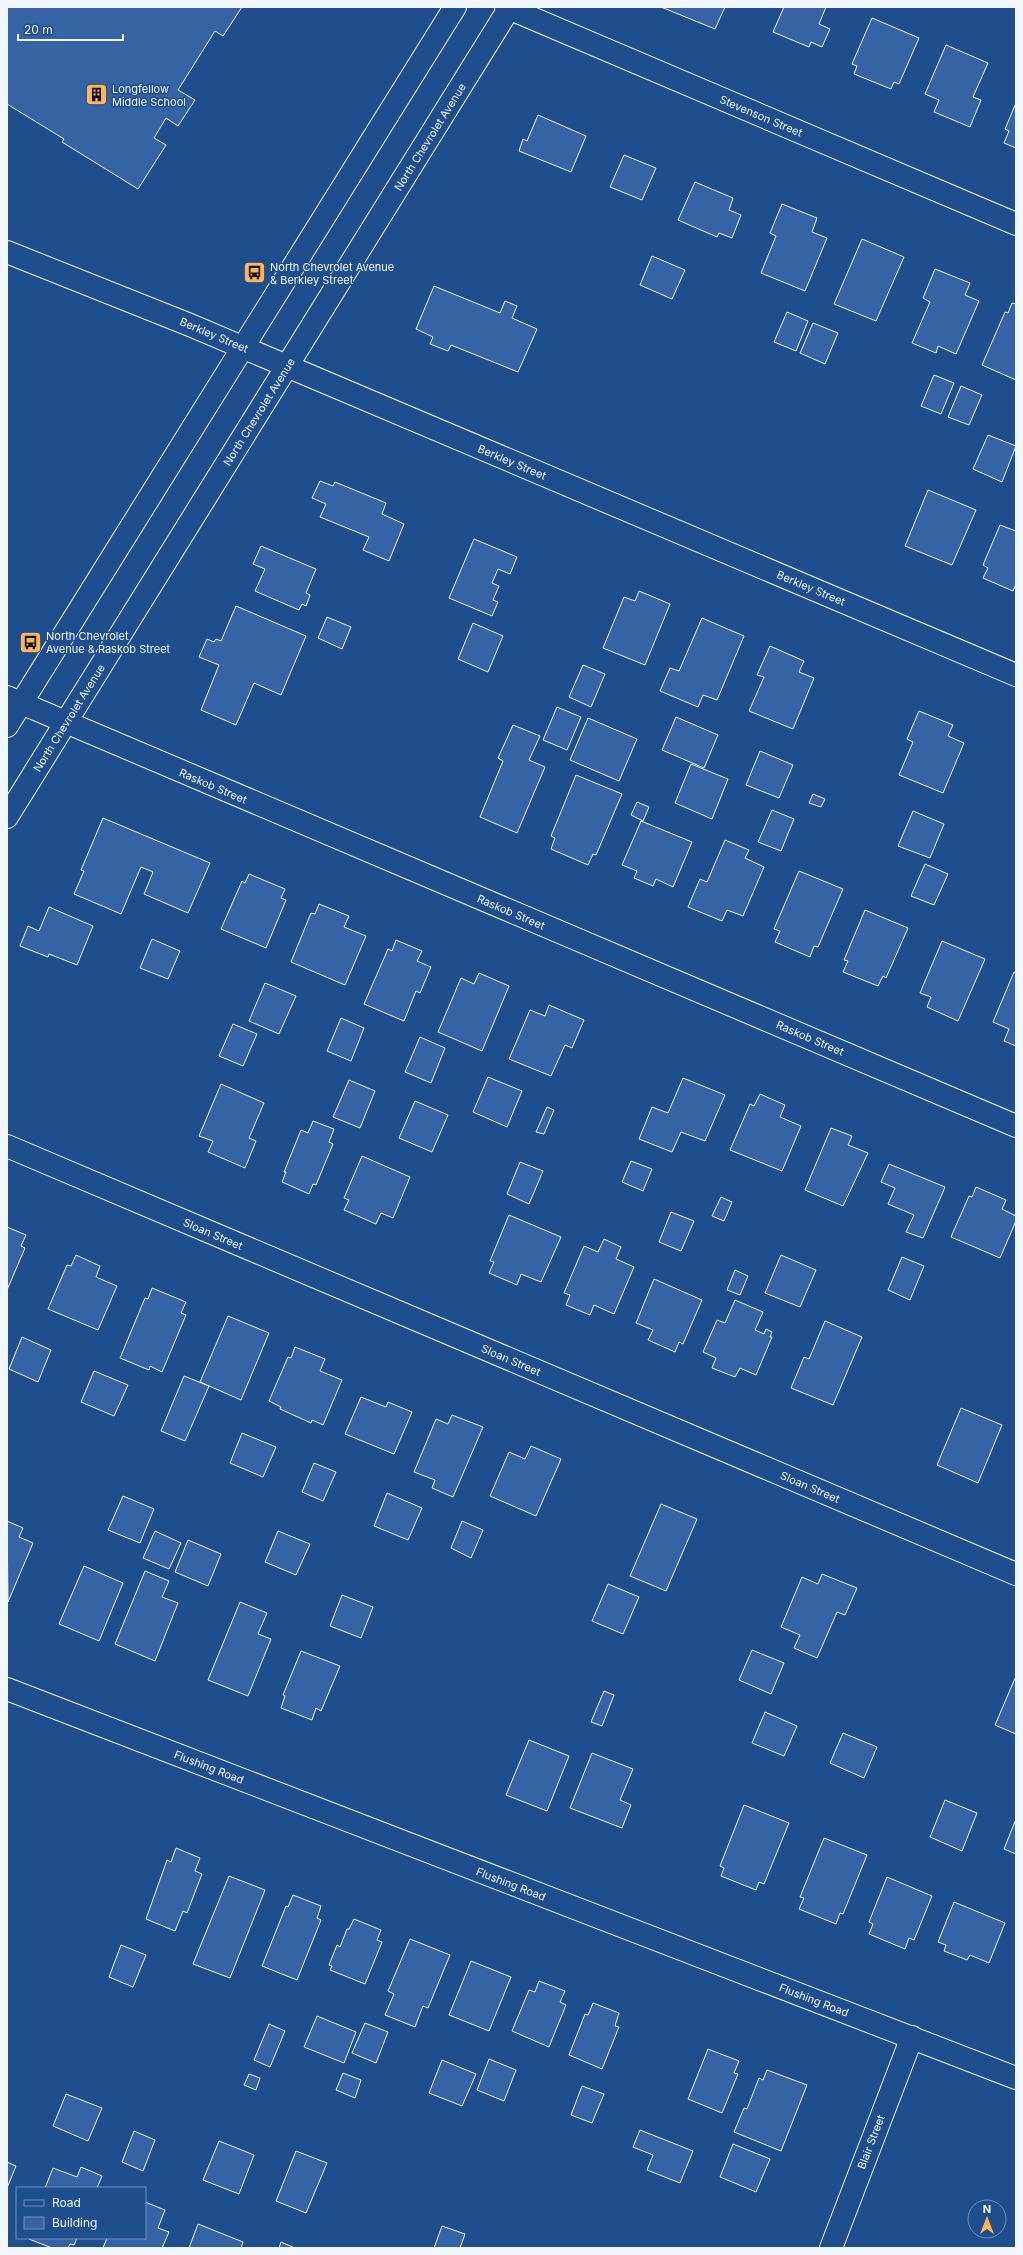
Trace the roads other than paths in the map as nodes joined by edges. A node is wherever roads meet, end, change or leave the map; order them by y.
1 (454, 7) edge
2 (509, 8) edge
3 (1016, 224) edge
4 (7, 252) edge
5 (242, 347) junction
6 (288, 367) junction
7 (1016, 675) edge
8 (14, 700) edge
9 (66, 722) junction
10 (7, 726) edge
11 (7, 817) edge
12 (1016, 1126) edge
13 (7, 1146) edge
14 (1016, 1574) edge
15 (7, 1689) edge
16 (912, 2037) junction
17 (1016, 2078) edge
18 (831, 2248) edge

1 - 5 street
2 - 3 street, Stevenson Street
2 - 6 street, North Chevrolet Avenue
4 - 5 street, Berkley Street
5 - 6 street, Berkley Street
5 - 8 street
6 - 7 street, Berkley Street
6 - 9 street, North Chevrolet Avenue
8 - 9 street, Raskob Street
8 - 10 street
9 - 11 street, North Chevrolet Avenue
9 - 12 street, Raskob Street
13 - 14 street, Sloan Street
15 - 16 street, Flushing Road
16 - 17 street, Flushing Road
16 - 18 street, Blair Street

